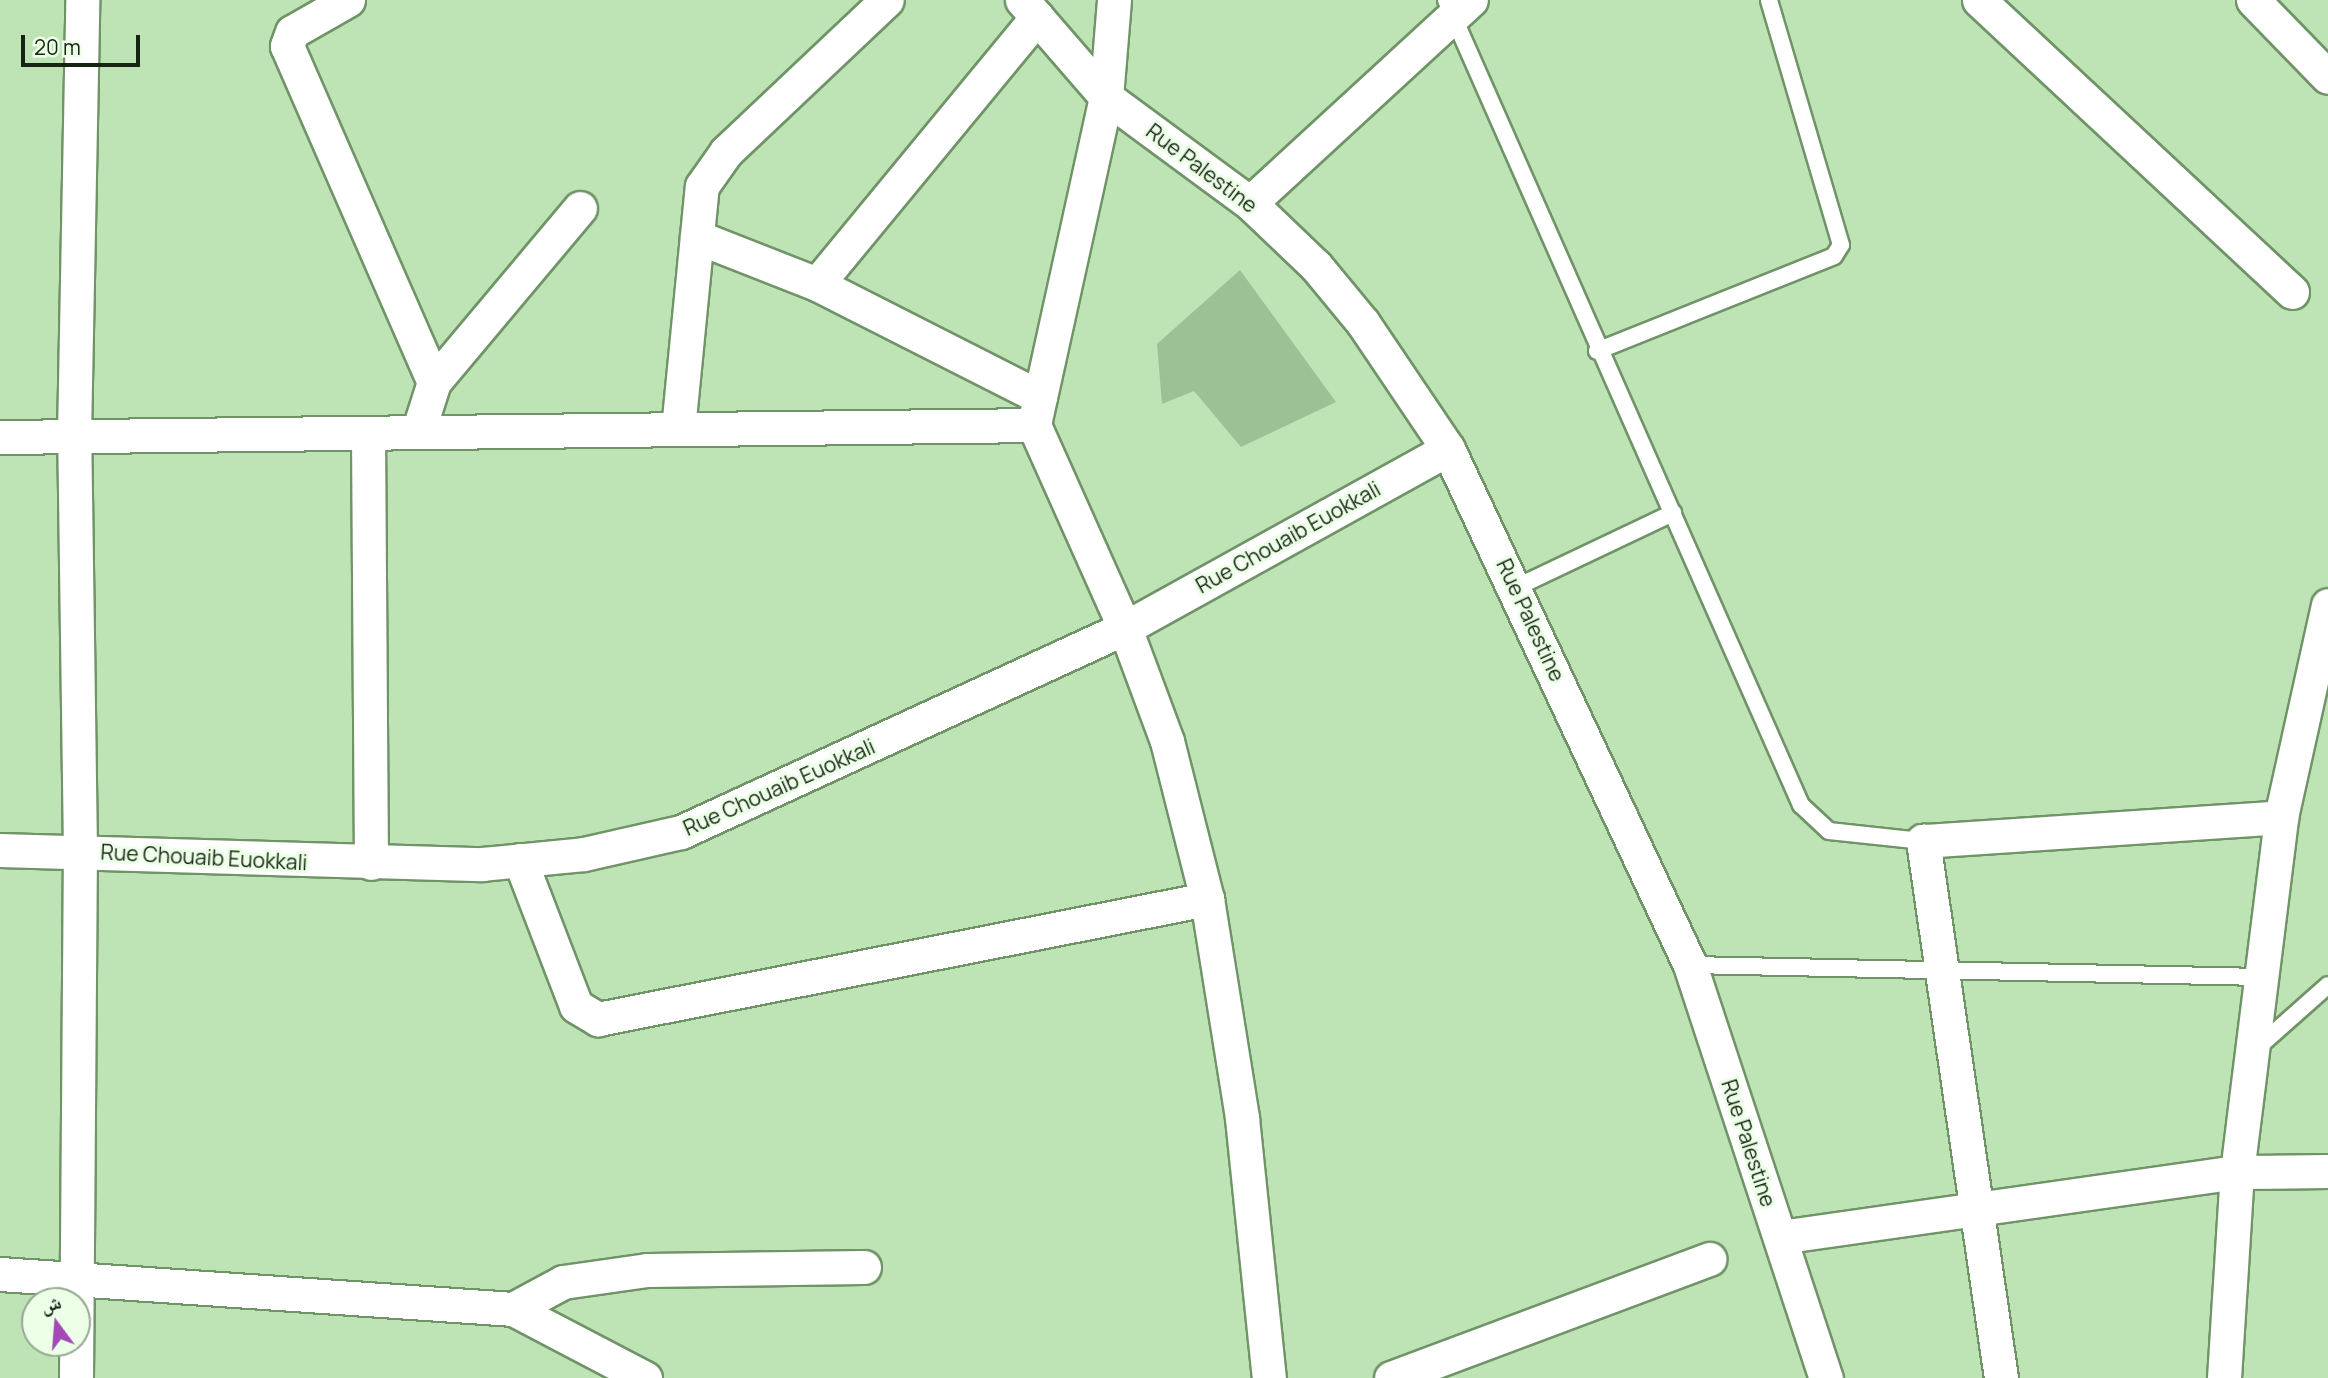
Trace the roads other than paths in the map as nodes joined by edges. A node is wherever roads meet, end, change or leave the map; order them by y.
1 (82, 0) edge
2 (348, 0) edge
3 (887, 0) edge
4 (1114, 0) edge
5 (1769, 0) edge
6 (1979, 0) edge
7 (2253, 0) edge
8 (1458, 5) edge
9 (1029, 9) edge
10 (2328, 77) edge
11 (1106, 97) junction
12 (1250, 203) junction
13 (580, 208) dead end
14 (697, 237) junction
15 (817, 284) junction
16 (2292, 292) dead end
17 (1597, 351) junction
18 (434, 382) junction
19 (1037, 411) junction
20 (678, 429) junction
21 (418, 432) junction
22 (368, 433) junction
23 (74, 436) junction
24 (0, 437) edge
25 (1448, 449) junction
26 (1673, 513) junction
27 (1517, 587) junction
28 (2328, 605) edge
29 (1125, 628) junction
30 (2281, 817) junction
31 (1923, 841) junction
32 (0, 850) edge
33 (80, 851) junction
34 (520, 860) junction
35 (371, 863) junction
36 (1207, 899) junction
37 (1690, 965) junction
38 (1940, 967) junction
39 (2262, 977) junction
40 (2328, 985) edge
41 (2249, 1056) junction
42 (2328, 1171) edge
43 (2237, 1172) junction
44 (1980, 1206) junction
45 (1780, 1237) junction
46 (1709, 1259) dead end
47 (864, 1267) dead end
48 (0, 1274) edge
49 (79, 1276) junction
50 (513, 1309) junction
51 (76, 1378) edge
52 (645, 1378) edge
53 (1269, 1378) edge
54 (1391, 1378) edge
55 (1826, 1378) edge
56 (2001, 1378) edge
57 (2224, 1378) edge

1 - 23 street
2 - 18 street
3 - 14 street
4 - 11 street
5 - 17 lane
6 - 16 street
7 - 10 street
8 - 12 street
8 - 17 lane
9 - 11 street, Rue Palestine
9 - 15 street
11 - 12 street, Rue Palestine
11 - 19 street
12 - 25 street, Rue Palestine
13 - 18 street
14 - 15 street
14 - 20 street
15 - 19 street
17 - 26 lane
18 - 21 street
19 - 20 street
19 - 29 street
20 - 21 street
21 - 22 street
22 - 23 street
22 - 35 street
23 - 24 street
23 - 33 street
25 - 27 street, Rue Palestine
25 - 29 street, Rue Chouaib Euokkali
26 - 27 lane
26 - 31 lane
27 - 37 street, Rue Palestine
28 - 30 street
29 - 34 street, Rue Chouaib Euokkali
29 - 36 street
30 - 31 street
30 - 39 street
31 - 38 street
32 - 33 street, Rue Chouaib Euokkali
33 - 35 street, Rue Chouaib Euokkali
33 - 49 street
34 - 35 street, Rue Chouaib Euokkali
34 - 36 street
36 - 53 street
37 - 38 lane
37 - 45 street, Rue Palestine
38 - 39 lane
38 - 44 street
39 - 41 street
40 - 41 lane
41 - 43 street
42 - 43 street
43 - 44 street
43 - 57 street
44 - 45 street
44 - 56 street
45 - 55 street, Rue Palestine
46 - 54 street
47 - 50 street
48 - 49 street
49 - 50 street
49 - 51 street
50 - 52 street

